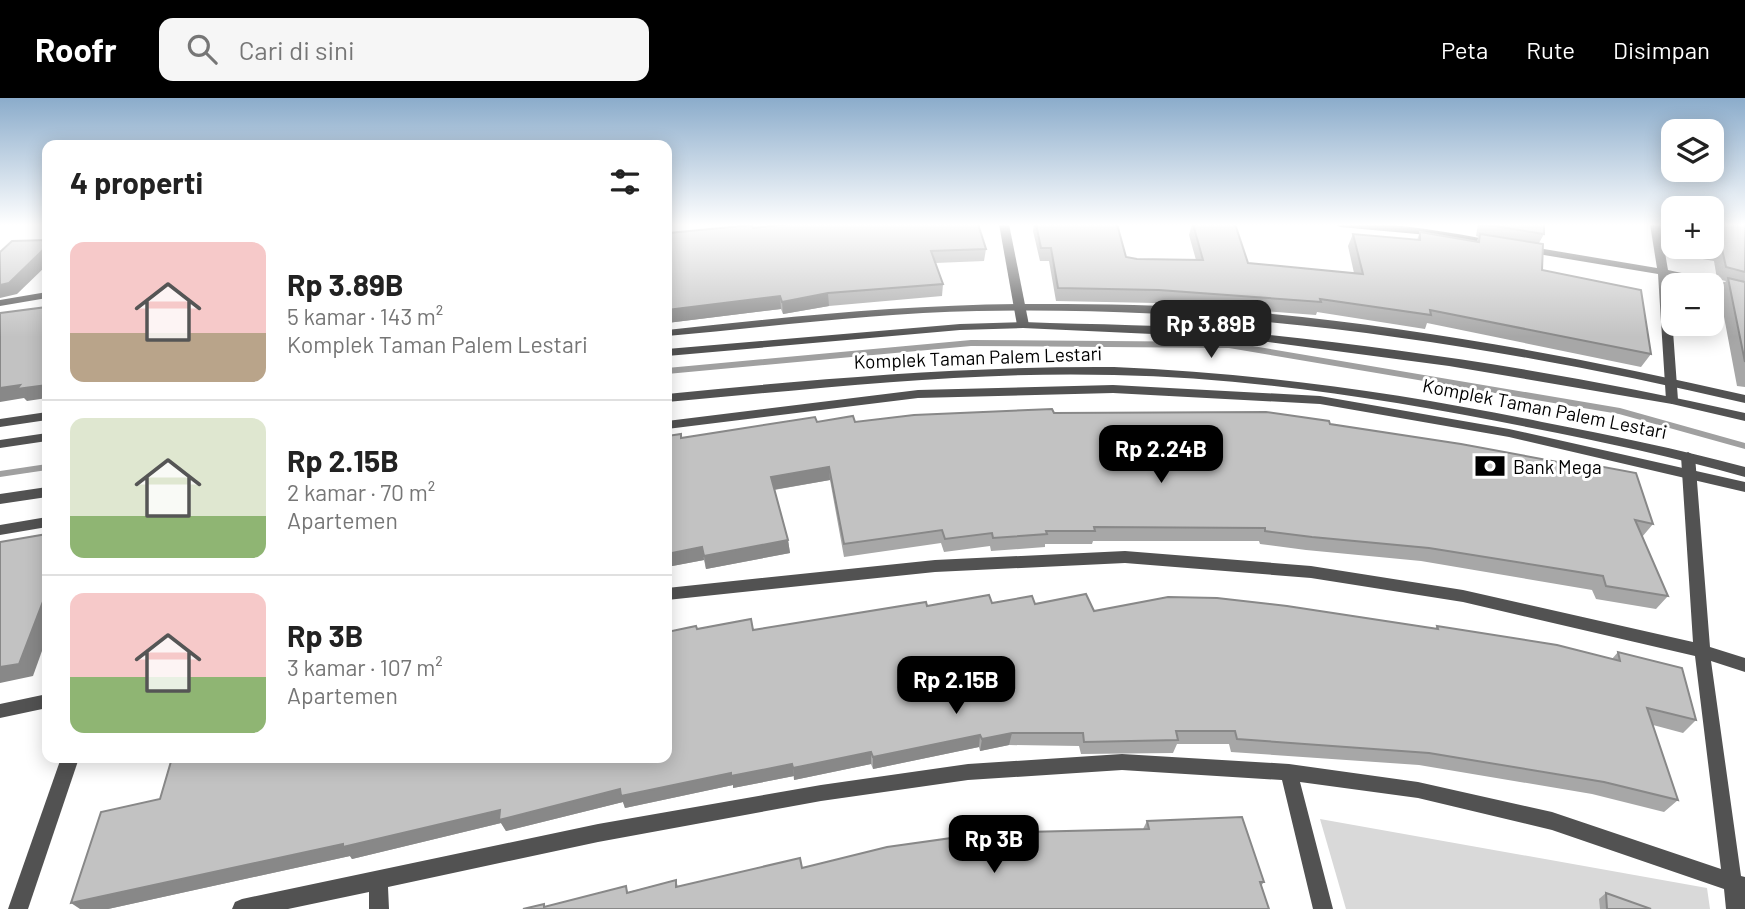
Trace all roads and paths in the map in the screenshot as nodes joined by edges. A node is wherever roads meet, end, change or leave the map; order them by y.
1 (1011, 262) edge
2 (1610, 262) edge
3 (1661, 262) edge
4 (1663, 272) junction
5 (1745, 290) edge
6 (42, 296) edge
7 (0, 303) edge
8 (1019, 307) junction
9 (1023, 325) junction
10 (672, 333) edge
11 (672, 353) edge
12 (915, 374) junction
13 (1672, 382) junction
14 (918, 394) junction
15 (672, 398) edge
16 (1672, 400) junction
17 (1745, 400) edge
18 (42, 417) edge
19 (1745, 417) edge
20 (0, 423) edge
21 (672, 424) edge
22 (42, 438) edge
23 (0, 444) edge
24 (1689, 456) junction
25 (1745, 472) edge
26 (1690, 473) junction
27 (1745, 487) edge
28 (42, 493) edge
29 (0, 499) edge
30 (42, 523) edge
31 (0, 530) edge
32 (672, 593) edge
33 (1702, 651) junction
34 (1745, 665) edge
35 (42, 702) edge
36 (0, 711) edge
37 (68, 763) edge
38 (1289, 772) junction
39 (378, 879) junction
40 (1738, 884) edge
41 (18, 909) edge
42 (242, 909) edge
43 (379, 909) edge
44 (1322, 909) edge
45 (1736, 909) edge

1 - 8 street
2 - 4 street
3 - 4 street
4 - 5 street
4 - 13 street
6 - 7 street
8 - 9 street
8 - 10 street
8 - 13 street
9 - 11 street, Komplek Taman Palem Lestari
9 - 16 street, Komplek Taman Palem Lestari
12 - 14 street
12 - 15 street, Komplek Taman Palem Lestari
12 - 24 street, Komplek Taman Palem Lestari
13 - 16 street
13 - 17 street
14 - 21 street
14 - 26 street
16 - 19 street, Komplek Taman Palem Lestari
18 - 20 street
22 - 23 street
24 - 25 street, Komplek Taman Palem Lestari
24 - 26 street
26 - 27 street
26 - 33 street
28 - 29 street
30 - 31 street
32 - 33 street
33 - 34 street
33 - 40 street
35 - 36 street
37 - 41 street
38 - 39 street
38 - 40 street
38 - 44 street
39 - 42 street
39 - 43 street
40 - 45 street

